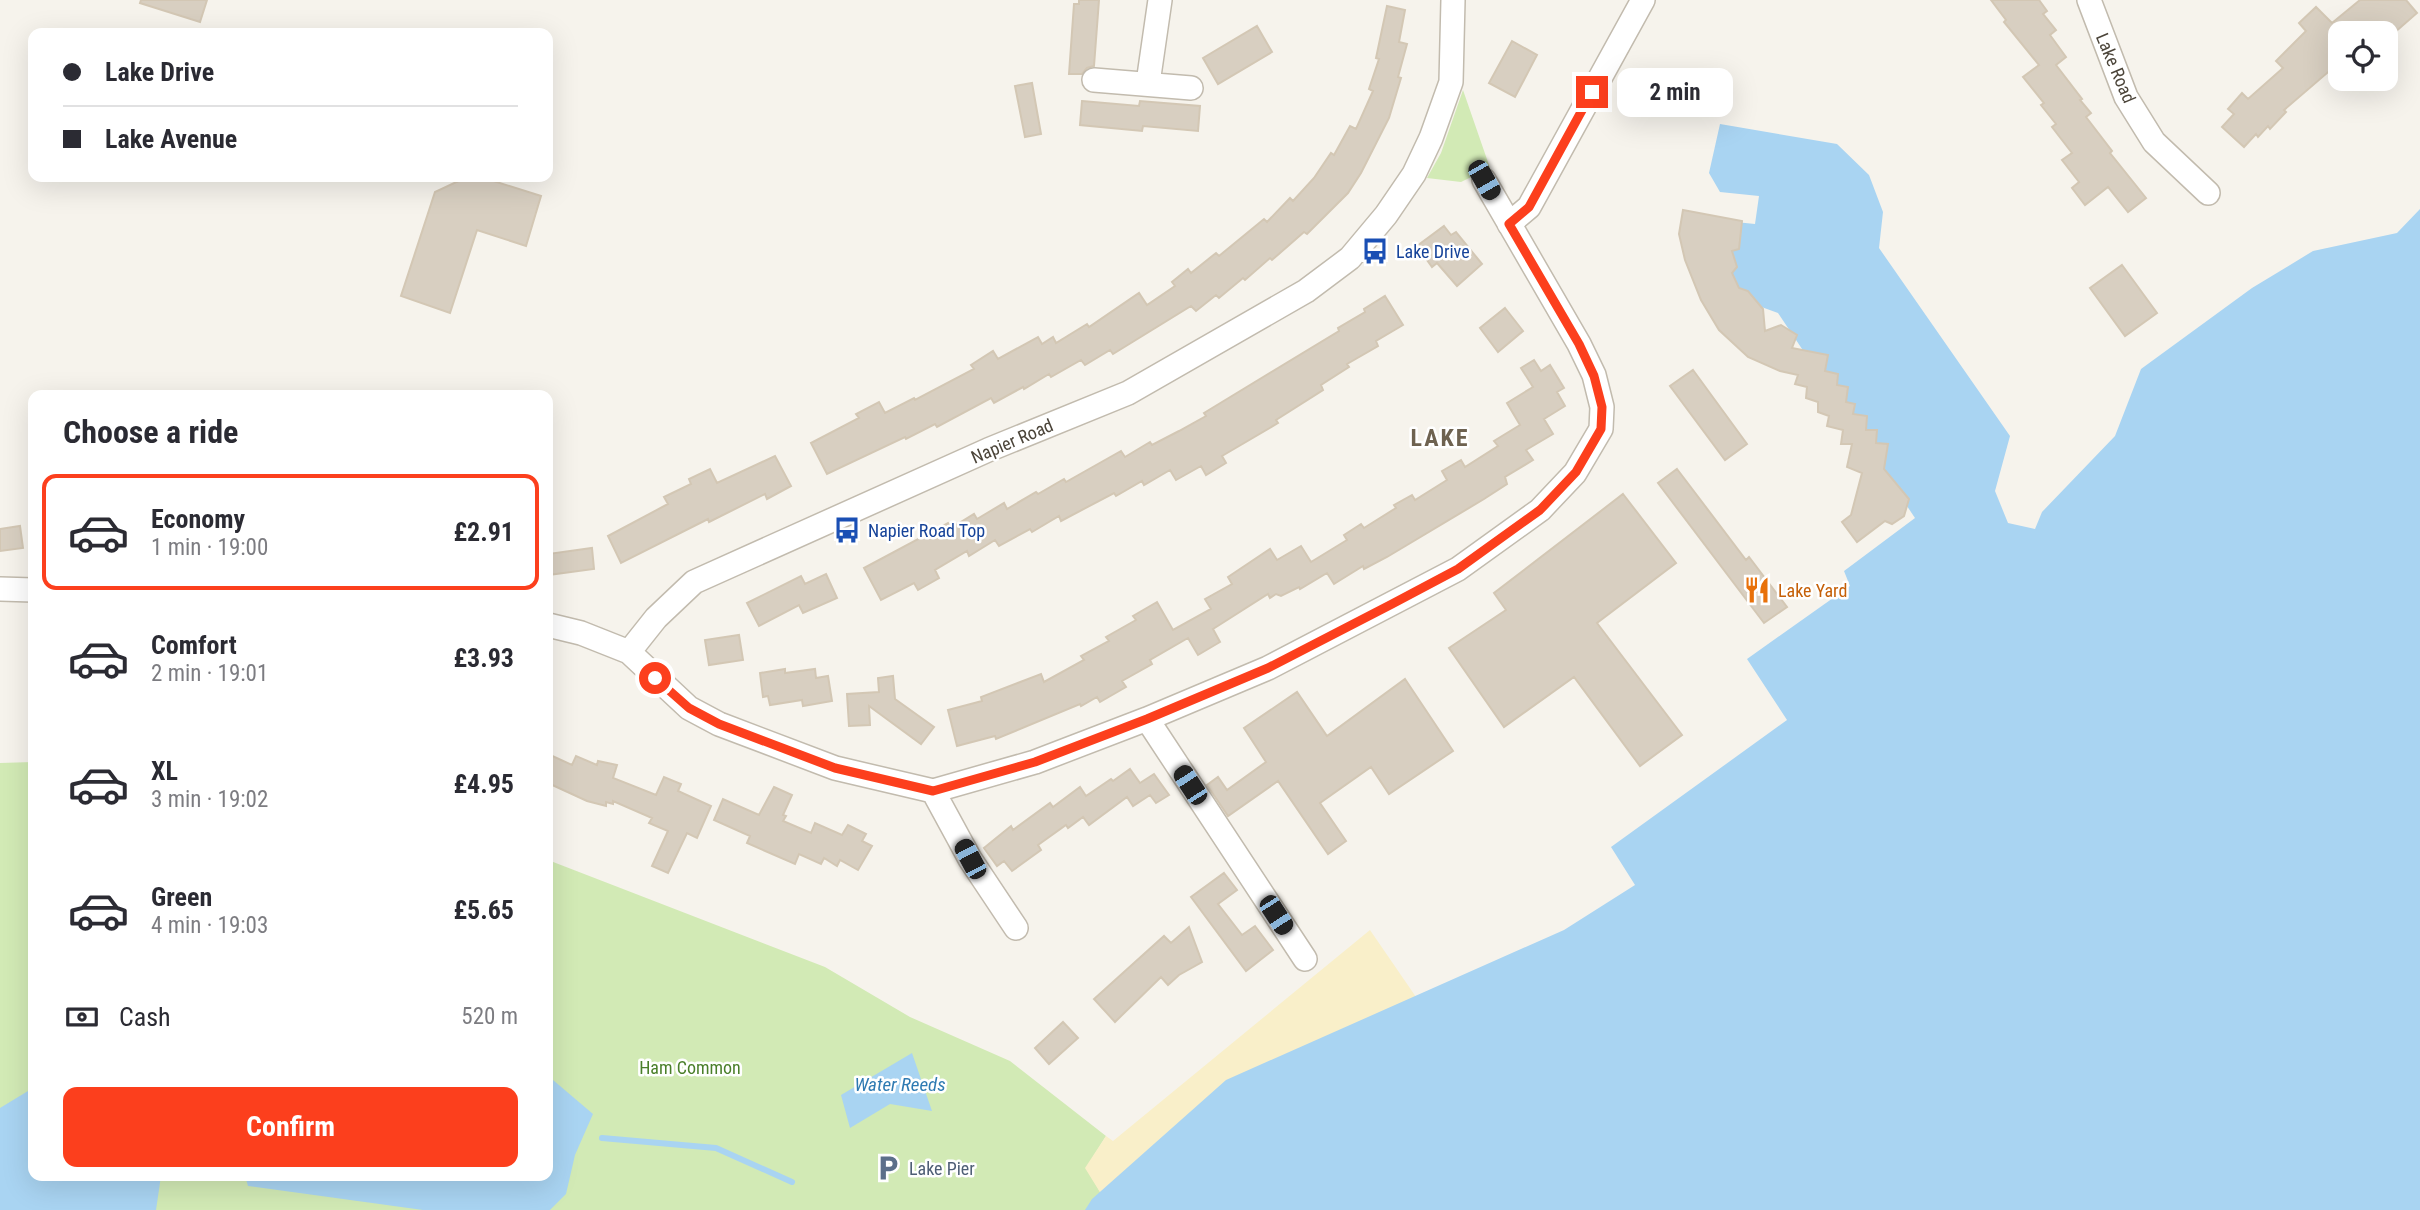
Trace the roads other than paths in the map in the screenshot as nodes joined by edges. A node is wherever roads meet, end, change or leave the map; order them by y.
1 (1160, 0) edge
2 (1453, 0) edge
3 (1643, 0) edge
4 (2089, 0) edge
5 (1094, 80) dead end
6 (1148, 83) junction
7 (1191, 88) dead end
8 (1484, 180) dead end
9 (2208, 194) dead end
10 (1509, 224) junction
11 (0, 589) edge
12 (28, 590) edge
13 (553, 626) edge
14 (629, 652) junction
15 (1147, 719) junction
16 (933, 791) junction
17 (1016, 928) dead end
18 (1305, 959) dead end

1 - 6 street
2 - 14 street, Napier Road
3 - 10 street
4 - 9 street, Lake Road
5 - 6 street
6 - 7 street
8 - 10 street
10 - 15 street
11 - 12 street
13 - 14 street
14 - 16 street
15 - 16 street
15 - 18 street
16 - 17 street

